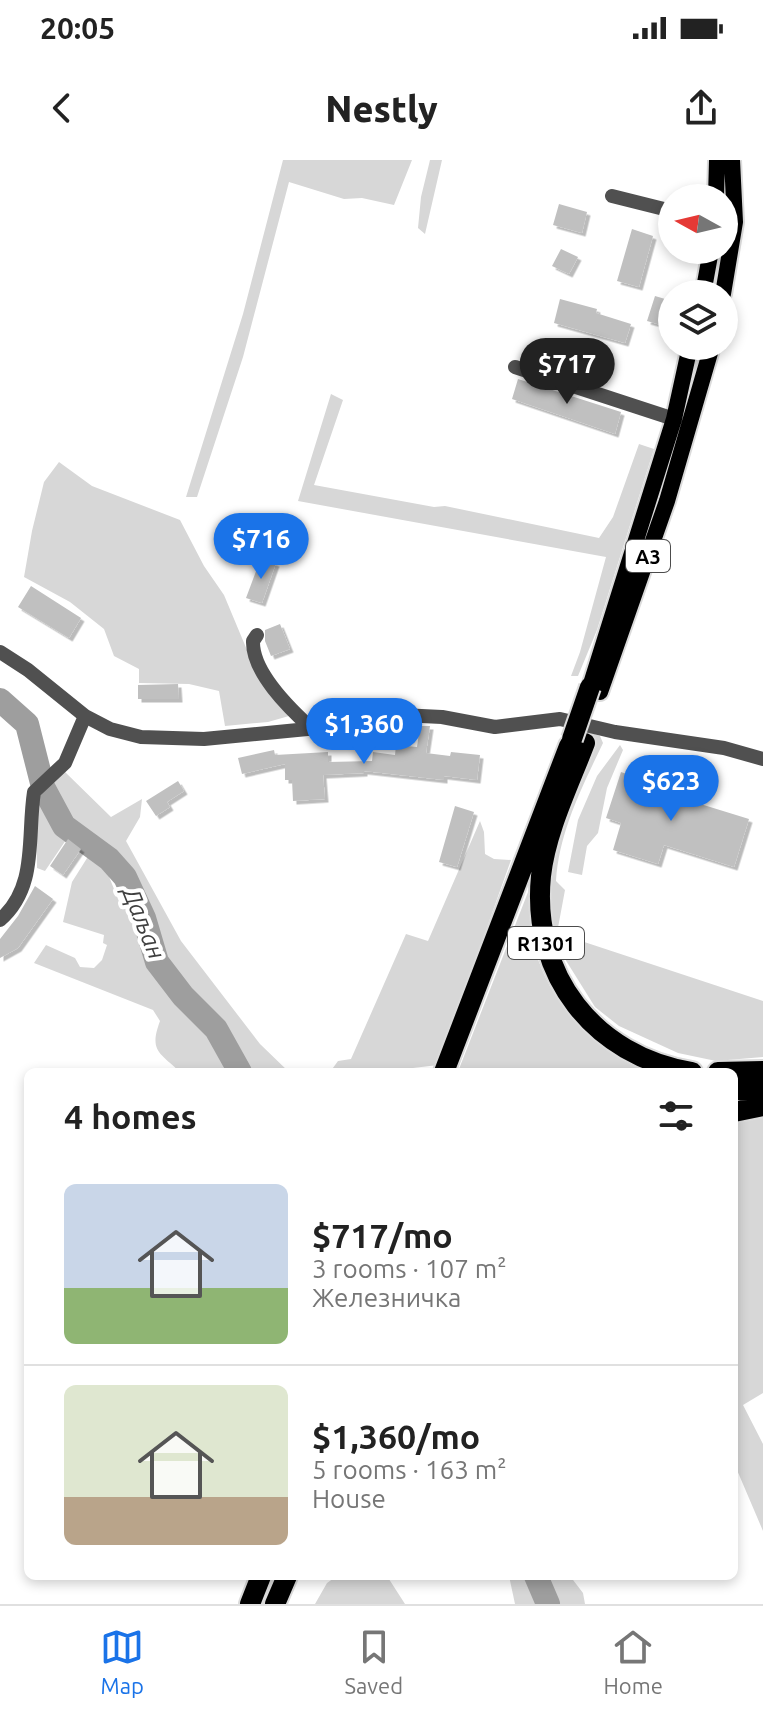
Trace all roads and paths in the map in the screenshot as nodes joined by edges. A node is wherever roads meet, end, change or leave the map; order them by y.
1 (717, 160) edge
2 (732, 160) edge
3 (716, 184) edge
4 (612, 196) dead end
5 (658, 208) edge
6 (725, 280) edge
7 (688, 360) edge
8 (706, 360) edge
9 (515, 367) dead end
10 (682, 419) junction
11 (257, 635) dead end
12 (0, 652) edge
13 (595, 690) joint
14 (85, 716) junction
15 (311, 728) junction
16 (579, 741) junction
17 (763, 759) edge
18 (0, 920) edge
19 (446, 1068) edge
20 (456, 1068) edge
21 (670, 1068) edge
22 (763, 1071) edge
23 (738, 1072) edge
24 (738, 1079) edge
25 (763, 1079) edge
26 (738, 1090) edge
27 (763, 1091) edge
28 (763, 1106) edge
29 (738, 1111) edge
30 (249, 1580) edge
31 (259, 1580) edge
32 (274, 1580) edge
33 (285, 1580) edge
34 (240, 1604) edge
35 (250, 1604) edge
36 (265, 1604) edge
37 (275, 1604) edge

1 - 3 main road
2 - 6 main road
4 - 5 street
7 - 10 main road, A3
8 - 10 main road, A3
9 - 10 street
10 - 13 main road, A3
11 - 15 street
12 - 14 street
13 - 16 highway, A3, bridge
14 - 15 street
14 - 18 street
15 - 17 street
16 - 19 highway, A3
16 - 20 highway, A3
16 - 21 highway, R1301
22 - 23 highway
24 - 25 highway
26 - 27 highway
28 - 29 highway
30 - 34 highway
31 - 35 highway
32 - 36 highway
33 - 37 highway

